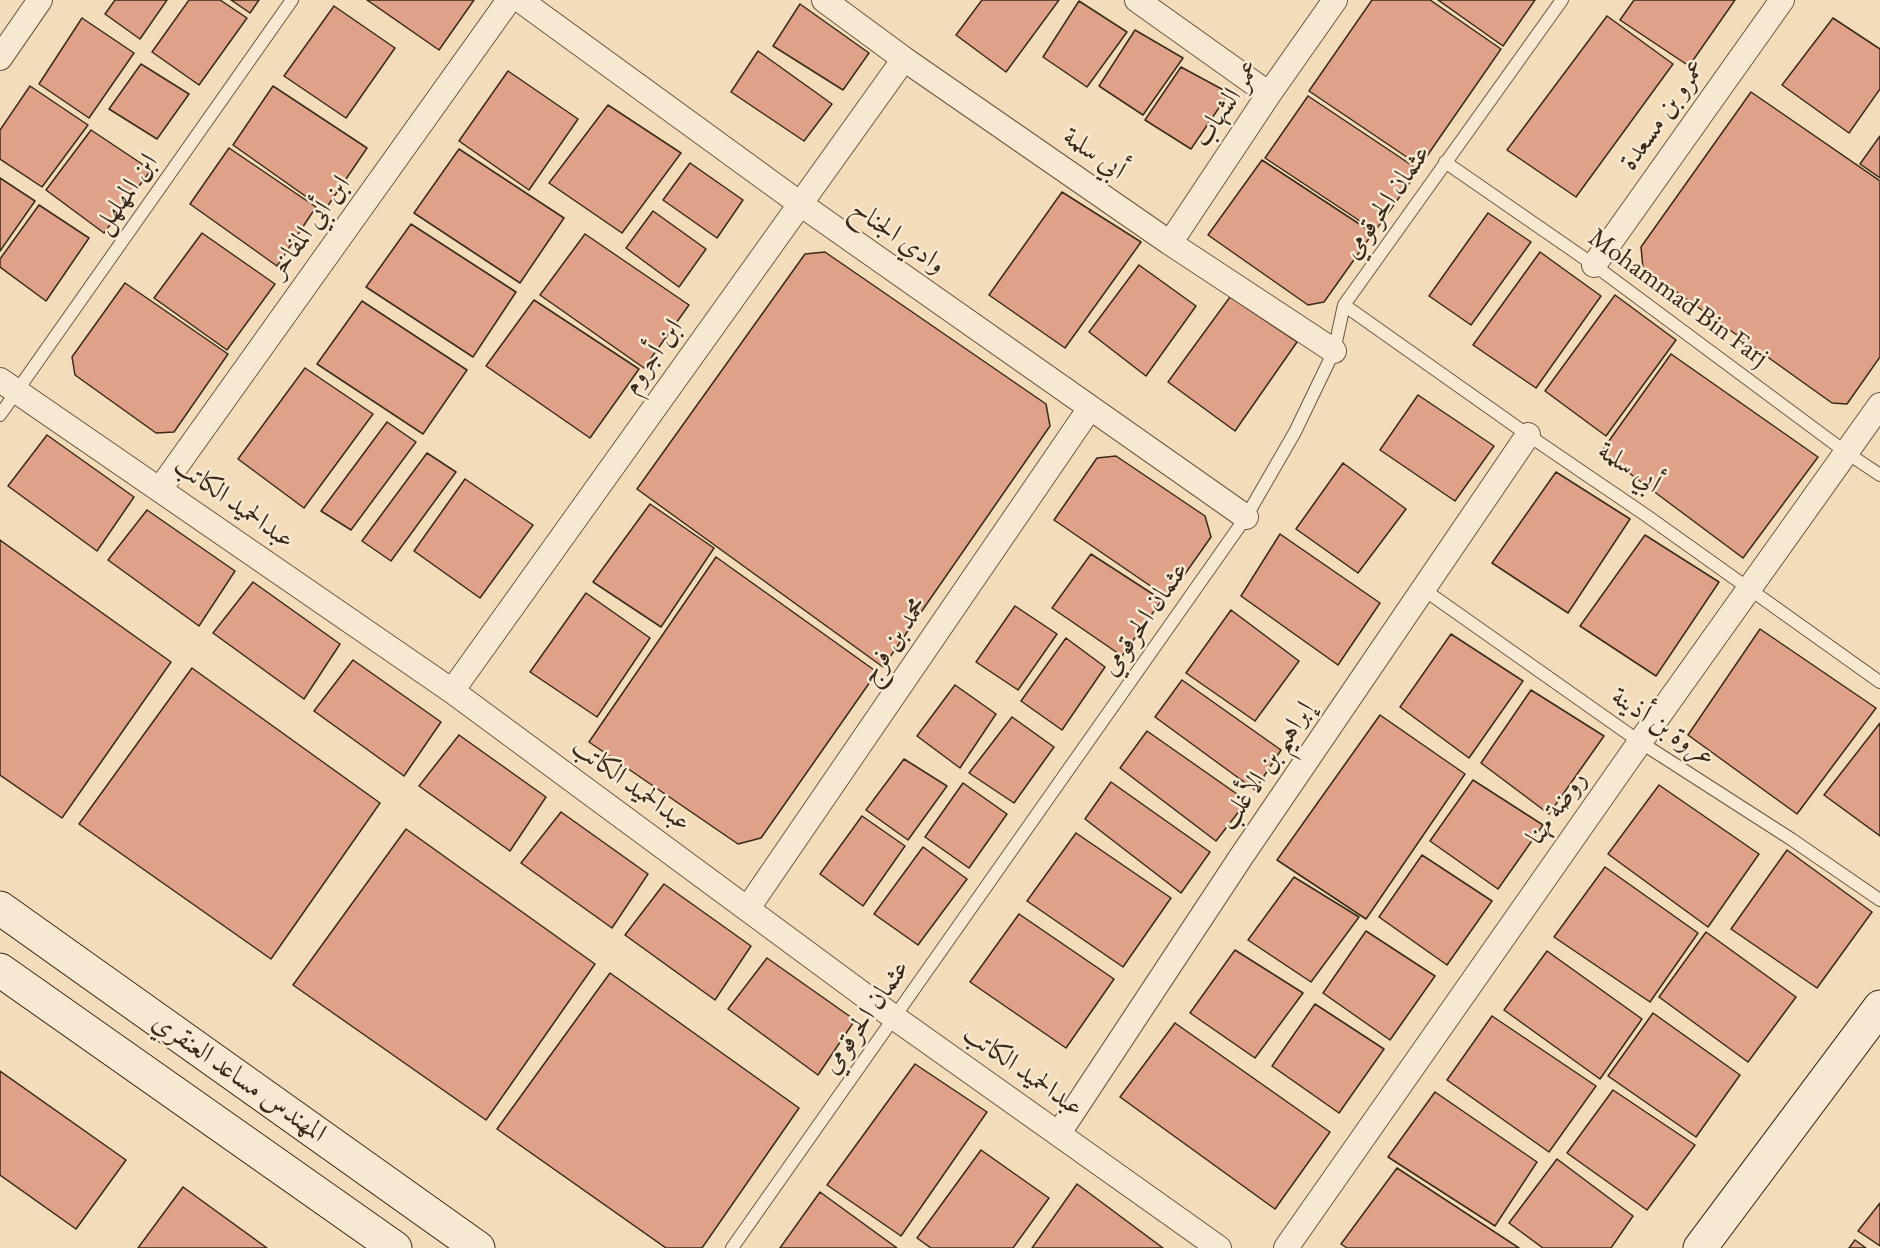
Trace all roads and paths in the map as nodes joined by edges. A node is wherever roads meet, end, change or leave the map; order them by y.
1 (40, 0) edge
2 (292, 0) edge
3 (509, 0) edge
4 (520, 0) edge
5 (824, 0) edge
6 (1137, 0) edge
7 (1335, 0) edge
8 (1562, 0) edge
9 (1782, 0) edge
10 (0, 58) edge
11 (904, 59) junction
12 (1269, 94) junction
13 (1445, 162) junction
14 (799, 203) junction
15 (1170, 243) junction
16 (1594, 265) junction
17 (1344, 305) junction
18 (1334, 351) junction
19 (8, 386) edge
20 (1880, 405) edge
21 (1090, 408) junction
22 (0, 415) edge
23 (1528, 435) junction
24 (1847, 453) junction
25 (1880, 475) edge
26 (160, 489) junction
27 (1246, 517) junction
28 (1423, 589) junction
29 (1750, 590) junction
30 (1880, 682) edge
31 (452, 691) junction
32 (1640, 742) junction
33 (1880, 900) edge
34 (0, 908) edge
35 (748, 908) junction
36 (0, 970) edge
37 (1880, 1007) edge
38 (895, 1018) junction
39 (1059, 1133) junction
40 (395, 1248) edge
41 (478, 1248) edge
42 (732, 1248) edge
43 (1219, 1248) edge
44 (1286, 1248) edge
45 (1700, 1248) edge

1 - 10 street
2 - 19 lane, ابن المهلهل
3 - 26 street, ابن أبي المفاخر
4 - 14 street, وادي الجناح
5 - 11 street, أبي سلمة
6 - 12 street
7 - 12 street, عمر الشهاب
8 - 13 lane, عثمان الحرقومي
9 - 16 street, عمرو بن مسعدة
11 - 14 street, ابن أجروم
11 - 15 street, أبي سلمة
12 - 15 street, عمر الشهاب
13 - 16 lane, Mohammad Bin Farj
13 - 17 lane, عثمان الحرقومي
14 - 21 street, وادي الجناح
14 - 31 street, ابن أجروم
15 - 18 street, أبي سلمة
16 - 24 lane, Mohammad Bin Farj
17 - 18 lane, عثمان الحرقومي
17 - 23 lane, أبي سلمة
18 - 27 lane, عثمان الحرقومي
19 - 22 lane, ابن المهلهل
19 - 26 street, عبدالحميد الكاتب
20 - 24 street, روضة مهنا
21 - 27 street, وادي الجناح
21 - 35 street, محمد بن فرج
23 - 28 street, إبراهيم بن الأغلب
23 - 29 lane, أبي سلمة
24 - 25 lane, Mohammad Bin Farj
24 - 29 street, روضة مهنا
26 - 31 street, عبدالحميد الكاتب
27 - 38 lane, عثمان الحرقومي
28 - 32 lane, عروة بن أذينة
28 - 39 street, إبراهيم بن الأغلب
29 - 30 lane, أبي سلمة
29 - 32 street, روضة مهنا
31 - 35 street, عبدالحميد الكاتب
32 - 33 lane, عروة بن أذينة
32 - 44 street, روضة مهنا
34 - 41 street, المهندس مساعد العنقري
35 - 38 street, عبدالحميد الكاتب
36 - 40 street, المهندس مساعد العنقري
37 - 45 street
38 - 39 street, عبدالحميد الكاتب
38 - 42 lane, عثمان الحرقومي
39 - 43 street, عبدالحميد الكاتب

